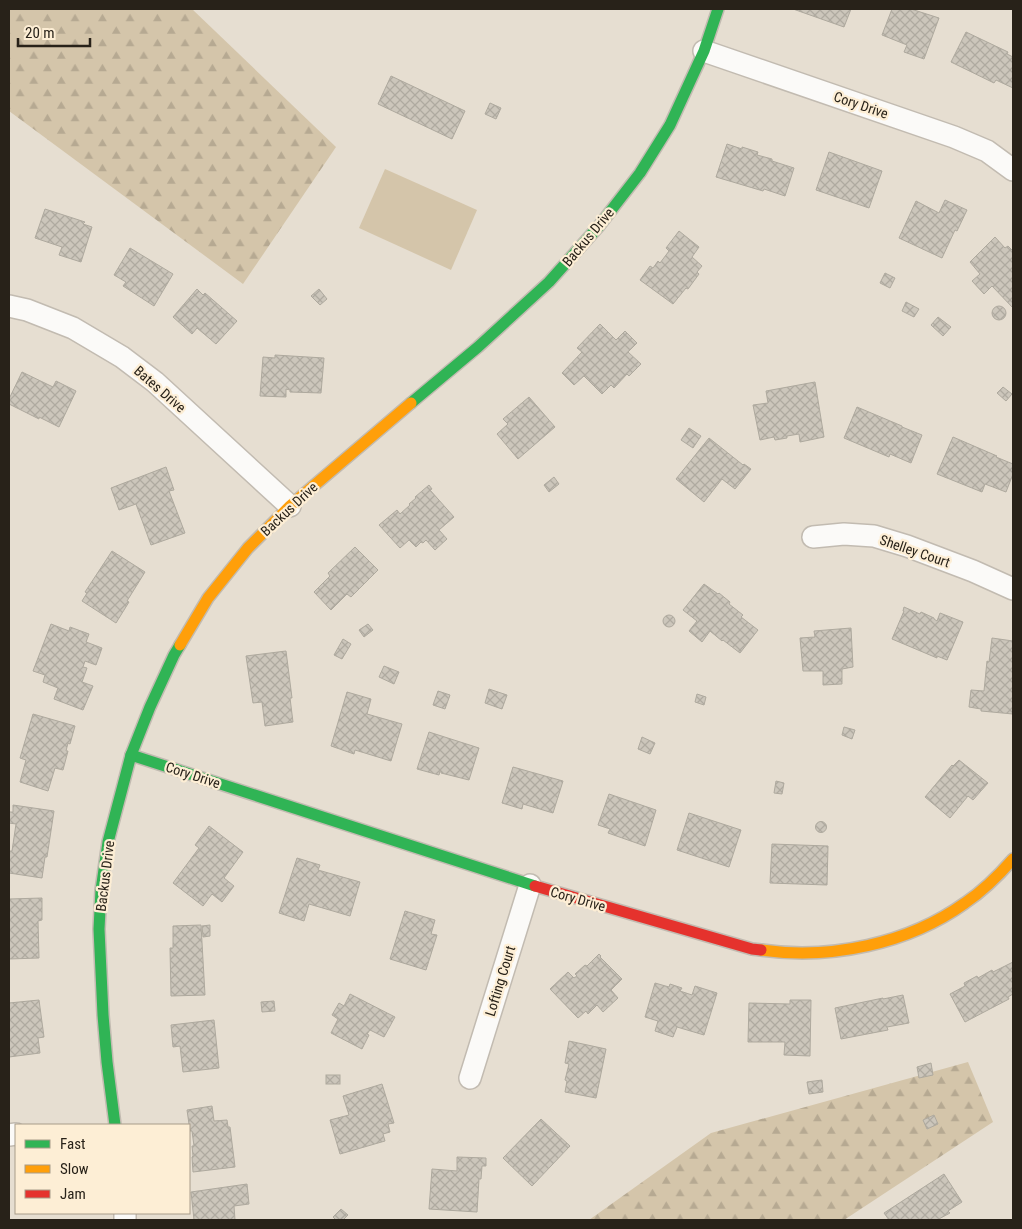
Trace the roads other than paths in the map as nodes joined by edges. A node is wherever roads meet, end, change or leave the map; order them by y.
1 (718, 9) edge
2 (704, 51) junction
3 (1013, 170) edge
4 (9, 306) edge
5 (290, 506) junction
6 (813, 537) dead end
7 (1013, 589) edge
8 (131, 755) junction
9 (1013, 859) edge
10 (530, 885) junction
11 (470, 1078) dead end
12 (115, 1124) edge

1 - 2 street, Backus Drive
2 - 3 street, Cory Drive
2 - 5 street, Backus Drive
4 - 5 street, Bates Drive
5 - 8 street, Backus Drive
6 - 7 street, Shelley Court
8 - 10 street, Cory Drive
8 - 12 street, Backus Drive
9 - 10 street, Cory Drive
10 - 11 street, Lofting Court

